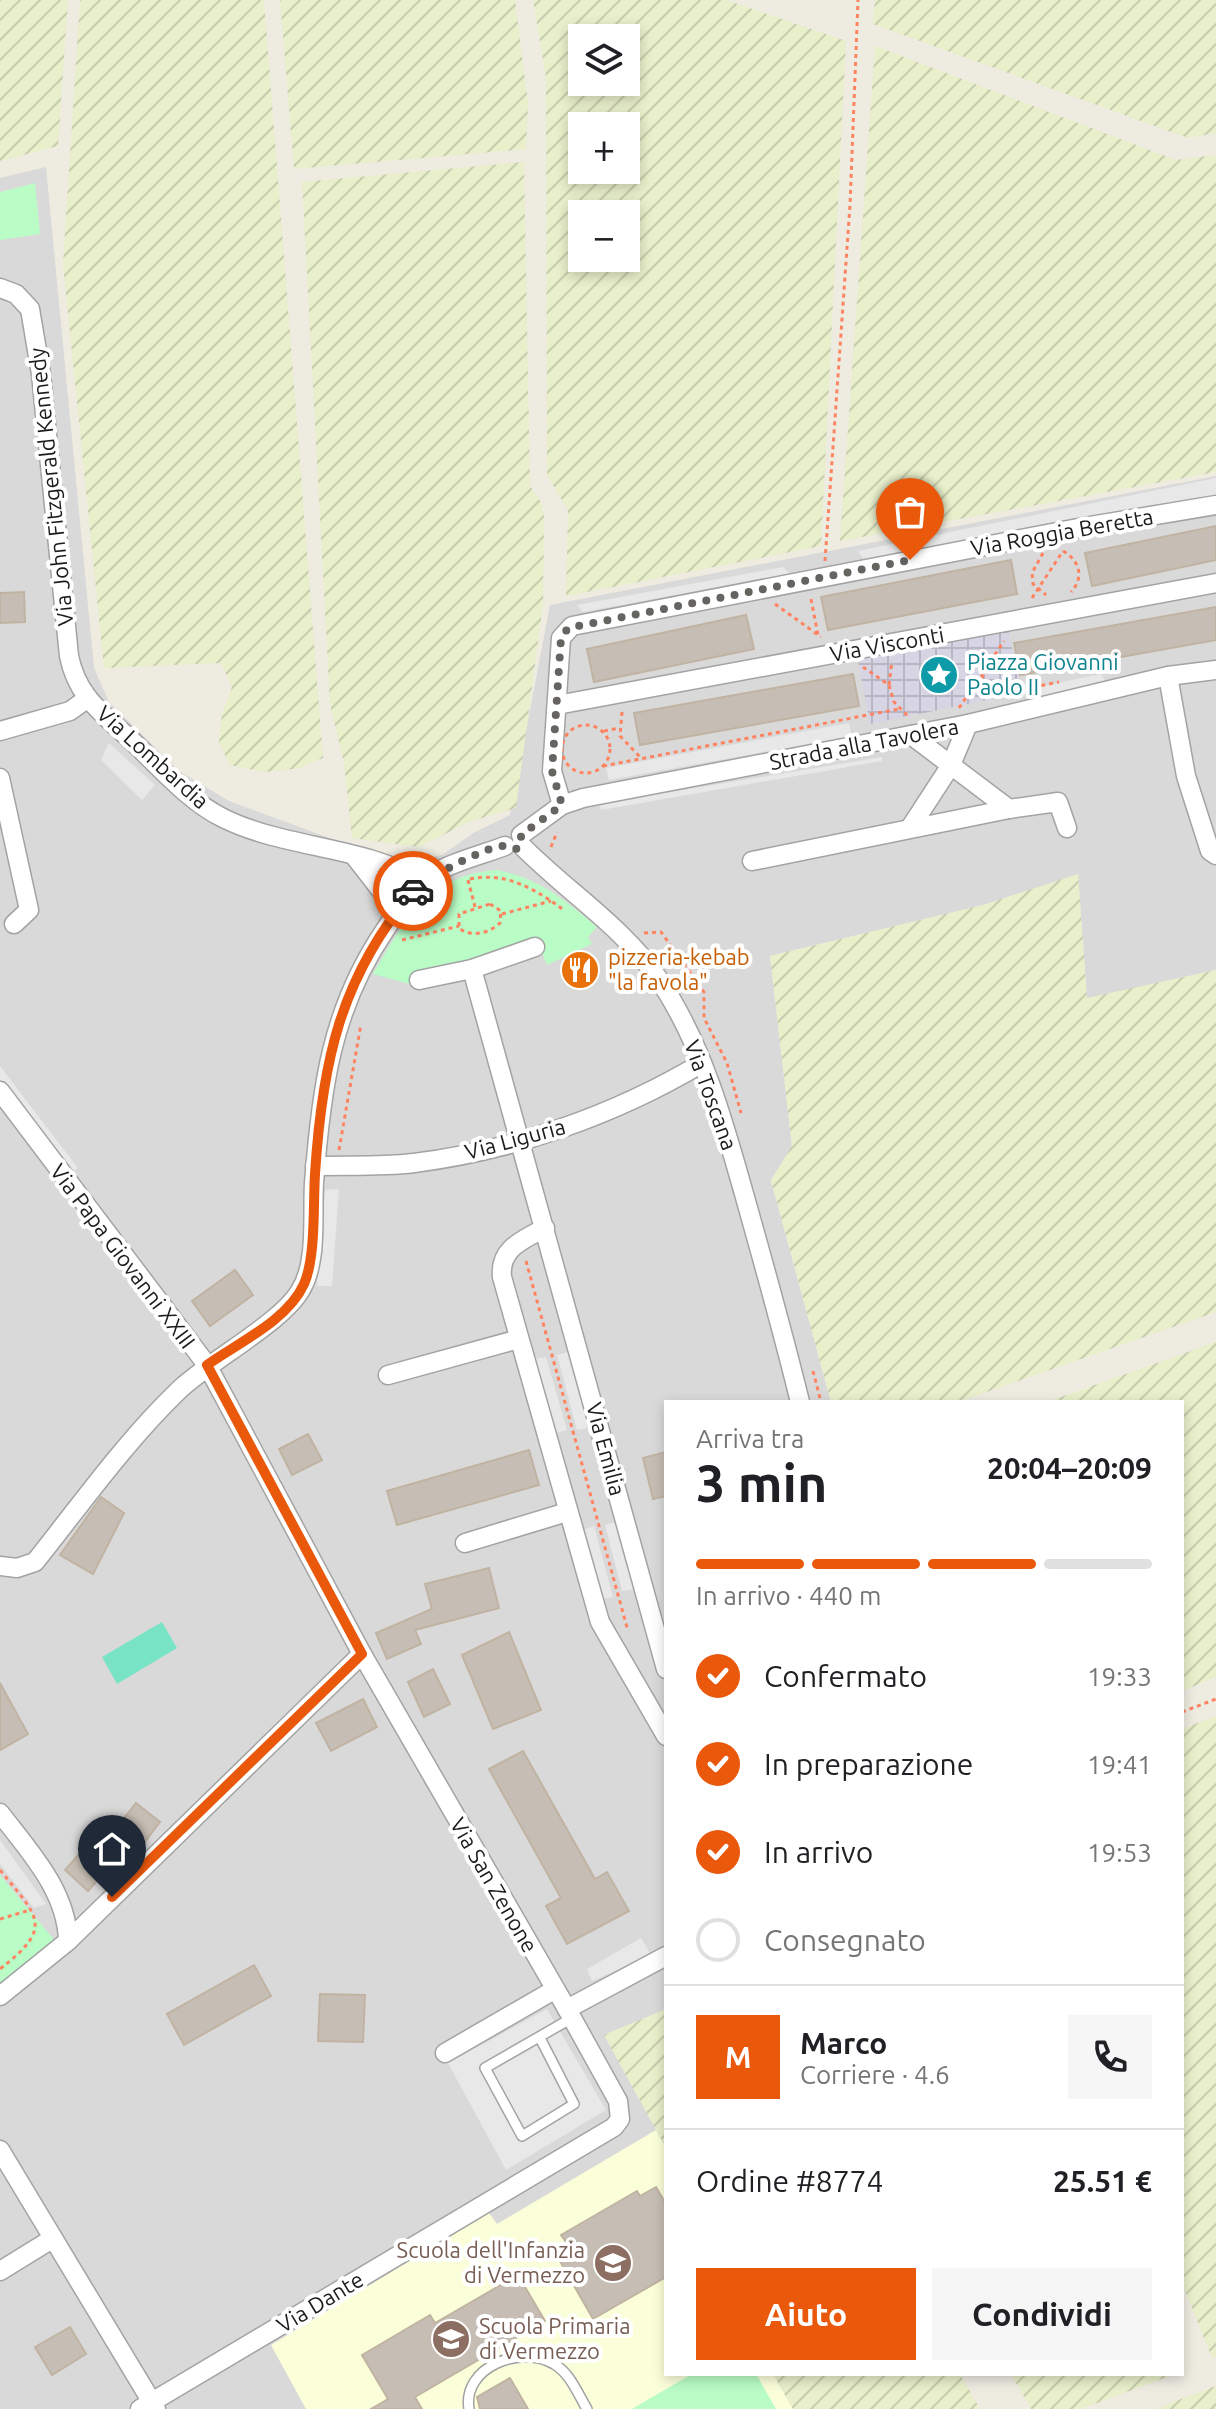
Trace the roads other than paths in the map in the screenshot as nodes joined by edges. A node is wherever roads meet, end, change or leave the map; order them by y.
1 (0, 288) edge
2 (1216, 505) edge
3 (1216, 583) edge
4 (1216, 670) edge
5 (1168, 676) junction
6 (88, 698) junction
7 (557, 705) junction
8 (968, 724) junction
9 (0, 731) edge
10 (911, 735) junction
11 (951, 765) junction
12 (0, 778) edge
13 (1009, 809) junction
14 (563, 814) junction
15 (910, 828) junction
16 (1067, 828) dead end
17 (516, 842) junction
18 (1216, 855) edge
19 (355, 857) junction
20 (752, 861) dead end
21 (422, 882) junction
22 (397, 911) junction
23 (14, 924) dead end
24 (535, 947) dead end
25 (472, 969) junction
26 (419, 980) dead end
27 (702, 1063) junction
28 (0, 1091) edge
29 (522, 1142) junction
30 (315, 1166) junction
31 (545, 1228) junction
32 (519, 1339) junction
33 (207, 1365) junction
34 (388, 1375) dead end
35 (799, 1400) edge
36 (567, 1512) junction
37 (465, 1543) dead end
38 (0, 1566) edge
39 (362, 1654) junction
40 (664, 1662) edge
41 (664, 1733) edge
42 (0, 1813) edge
43 (68, 1941) junction
44 (664, 1957) edge
45 (554, 1990) junction
46 (0, 1996) edge
47 (569, 2014) junction
48 (540, 2038) junction
49 (445, 2053) dead end
50 (620, 2119) joint
51 (0, 2150) edge
52 (52, 2239) junction
53 (0, 2271) edge
54 (149, 2407) edge
55 (469, 2409) edge
56 (587, 2409) edge

1 - 6 street, Via John Fitzgerald Kennedy
2 - 7 street, Via Roggia Beretta
3 - 7 street, Via Visconti
4 - 5 street, Strada alla Tavolera
5 - 8 street, Strada alla Tavolera
5 - 18 street
6 - 9 street
6 - 19 street, Via Lombardia
7 - 14 street, Via Roggia Beretta
8 - 10 street, Strada alla Tavolera
8 - 11 street
10 - 11 street
10 - 14 street, Strada alla Tavolera
11 - 13 street
11 - 15 street
12 - 23 street
13 - 15 street
13 - 16 street
14 - 17 street, Strada alla Tavolera
15 - 20 street
17 - 21 street, Strada alla Tavolera
17 - 27 street, Via Toscana
19 - 21 street, Via Lombardia
19 - 22 street
21 - 22 street, Strada alla Tavolera
22 - 30 street, Strada alla Tavolera
24 - 25 street
25 - 26 street
25 - 29 street, Via Emilia
27 - 29 street, Via Liguria
27 - 35 street, Via Toscana
28 - 33 street, Via Papa Giovanni XXIII
29 - 30 street, Via Liguria
29 - 31 street, Via Emilia
30 - 33 street, Strada alla Tavolera
31 - 32 street
31 - 40 street, Via Emilia
32 - 34 street
32 - 36 street
33 - 38 street, Strada alla Tavolera
33 - 39 street, Via Papa Giovanni XXIII
36 - 37 street
36 - 41 street
39 - 43 street
39 - 45 street, Via San Zenone
42 - 43 street
43 - 46 street
44 - 47 street
45 - 47 street, Via San Zenone
45 - 49 street
47 - 48 lane
47 - 50 street, Via San Zenone
48 - 48 lane
50 - 54 street, Via Dante
51 - 52 street
52 - 53 street
52 - 54 street
55 - 56 lane

